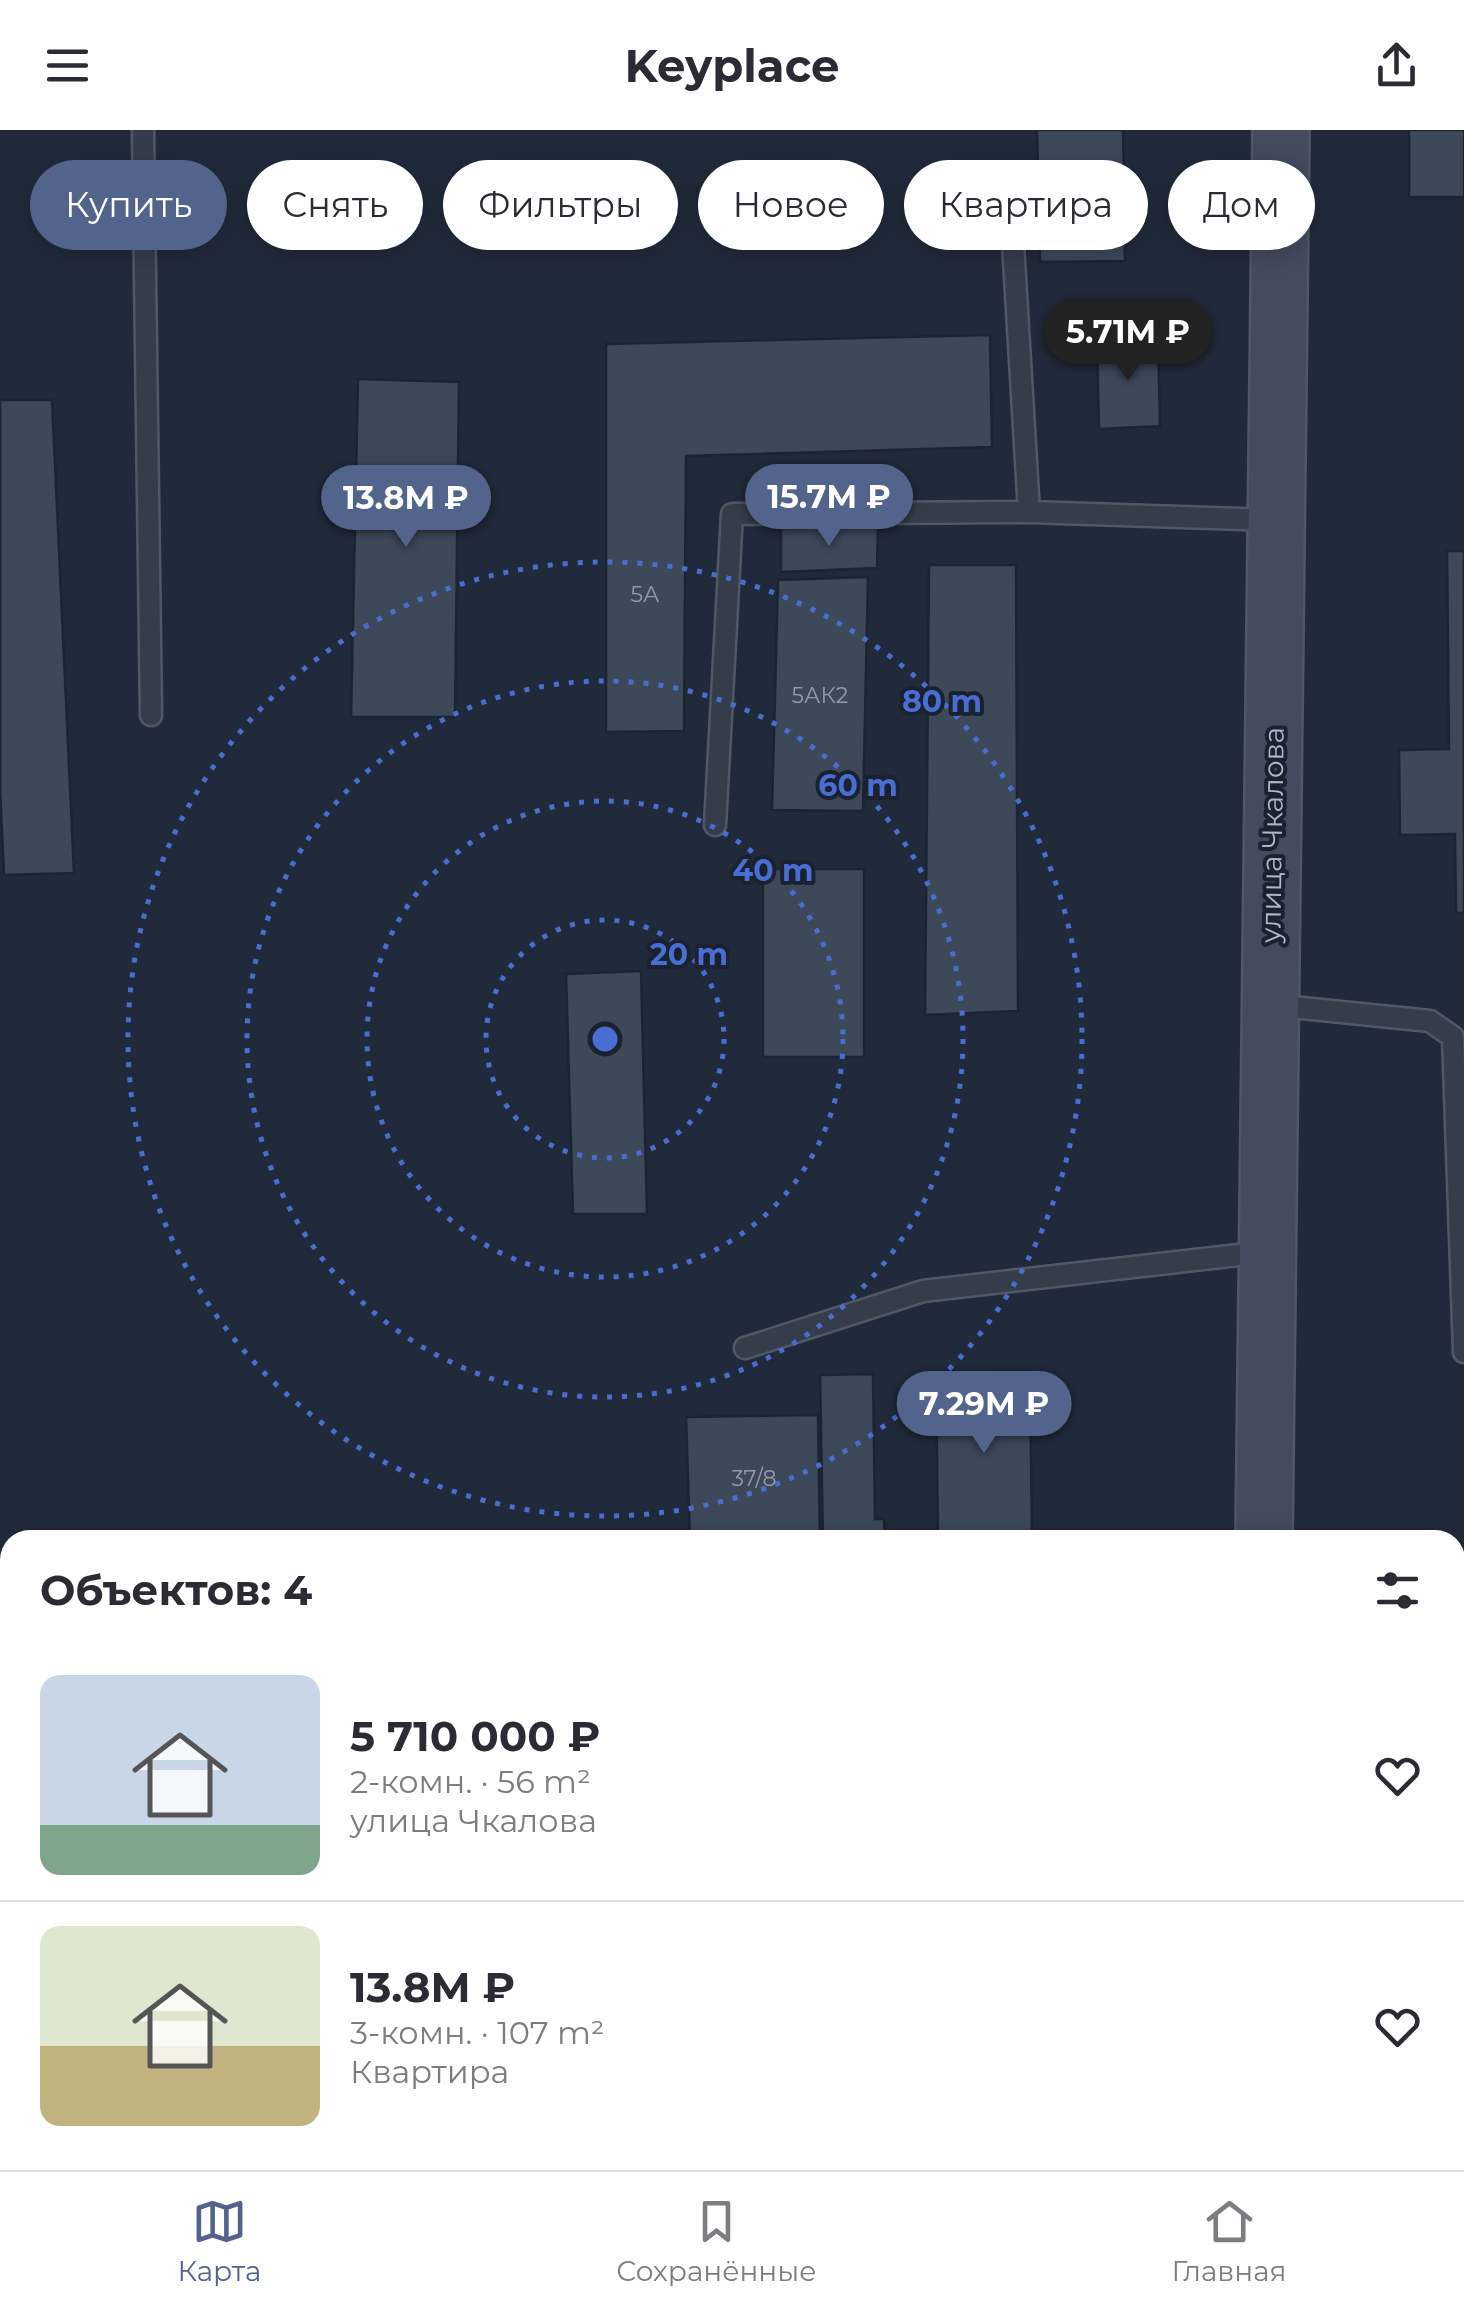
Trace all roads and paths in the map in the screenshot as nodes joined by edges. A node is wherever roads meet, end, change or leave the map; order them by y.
1 (143, 130) edge
2 (1280, 130) edge
3 (1014, 250) edge
4 (1030, 512) junction
5 (1276, 520) junction
6 (151, 715) dead end
7 (715, 825) dead end
8 (1270, 1005) junction
9 (1267, 1251) junction
10 (745, 1348) dead end
11 (1464, 1352) edge
12 (1264, 1530) edge

1 - 6 lane
2 - 5 street, улица Чкалова
3 - 4 lane
4 - 5 lane
4 - 7 lane
5 - 8 street, улица Чкалова
8 - 9 street, улица Чкалова
8 - 11 lane
9 - 10 lane
9 - 12 street, улица Чкалова

